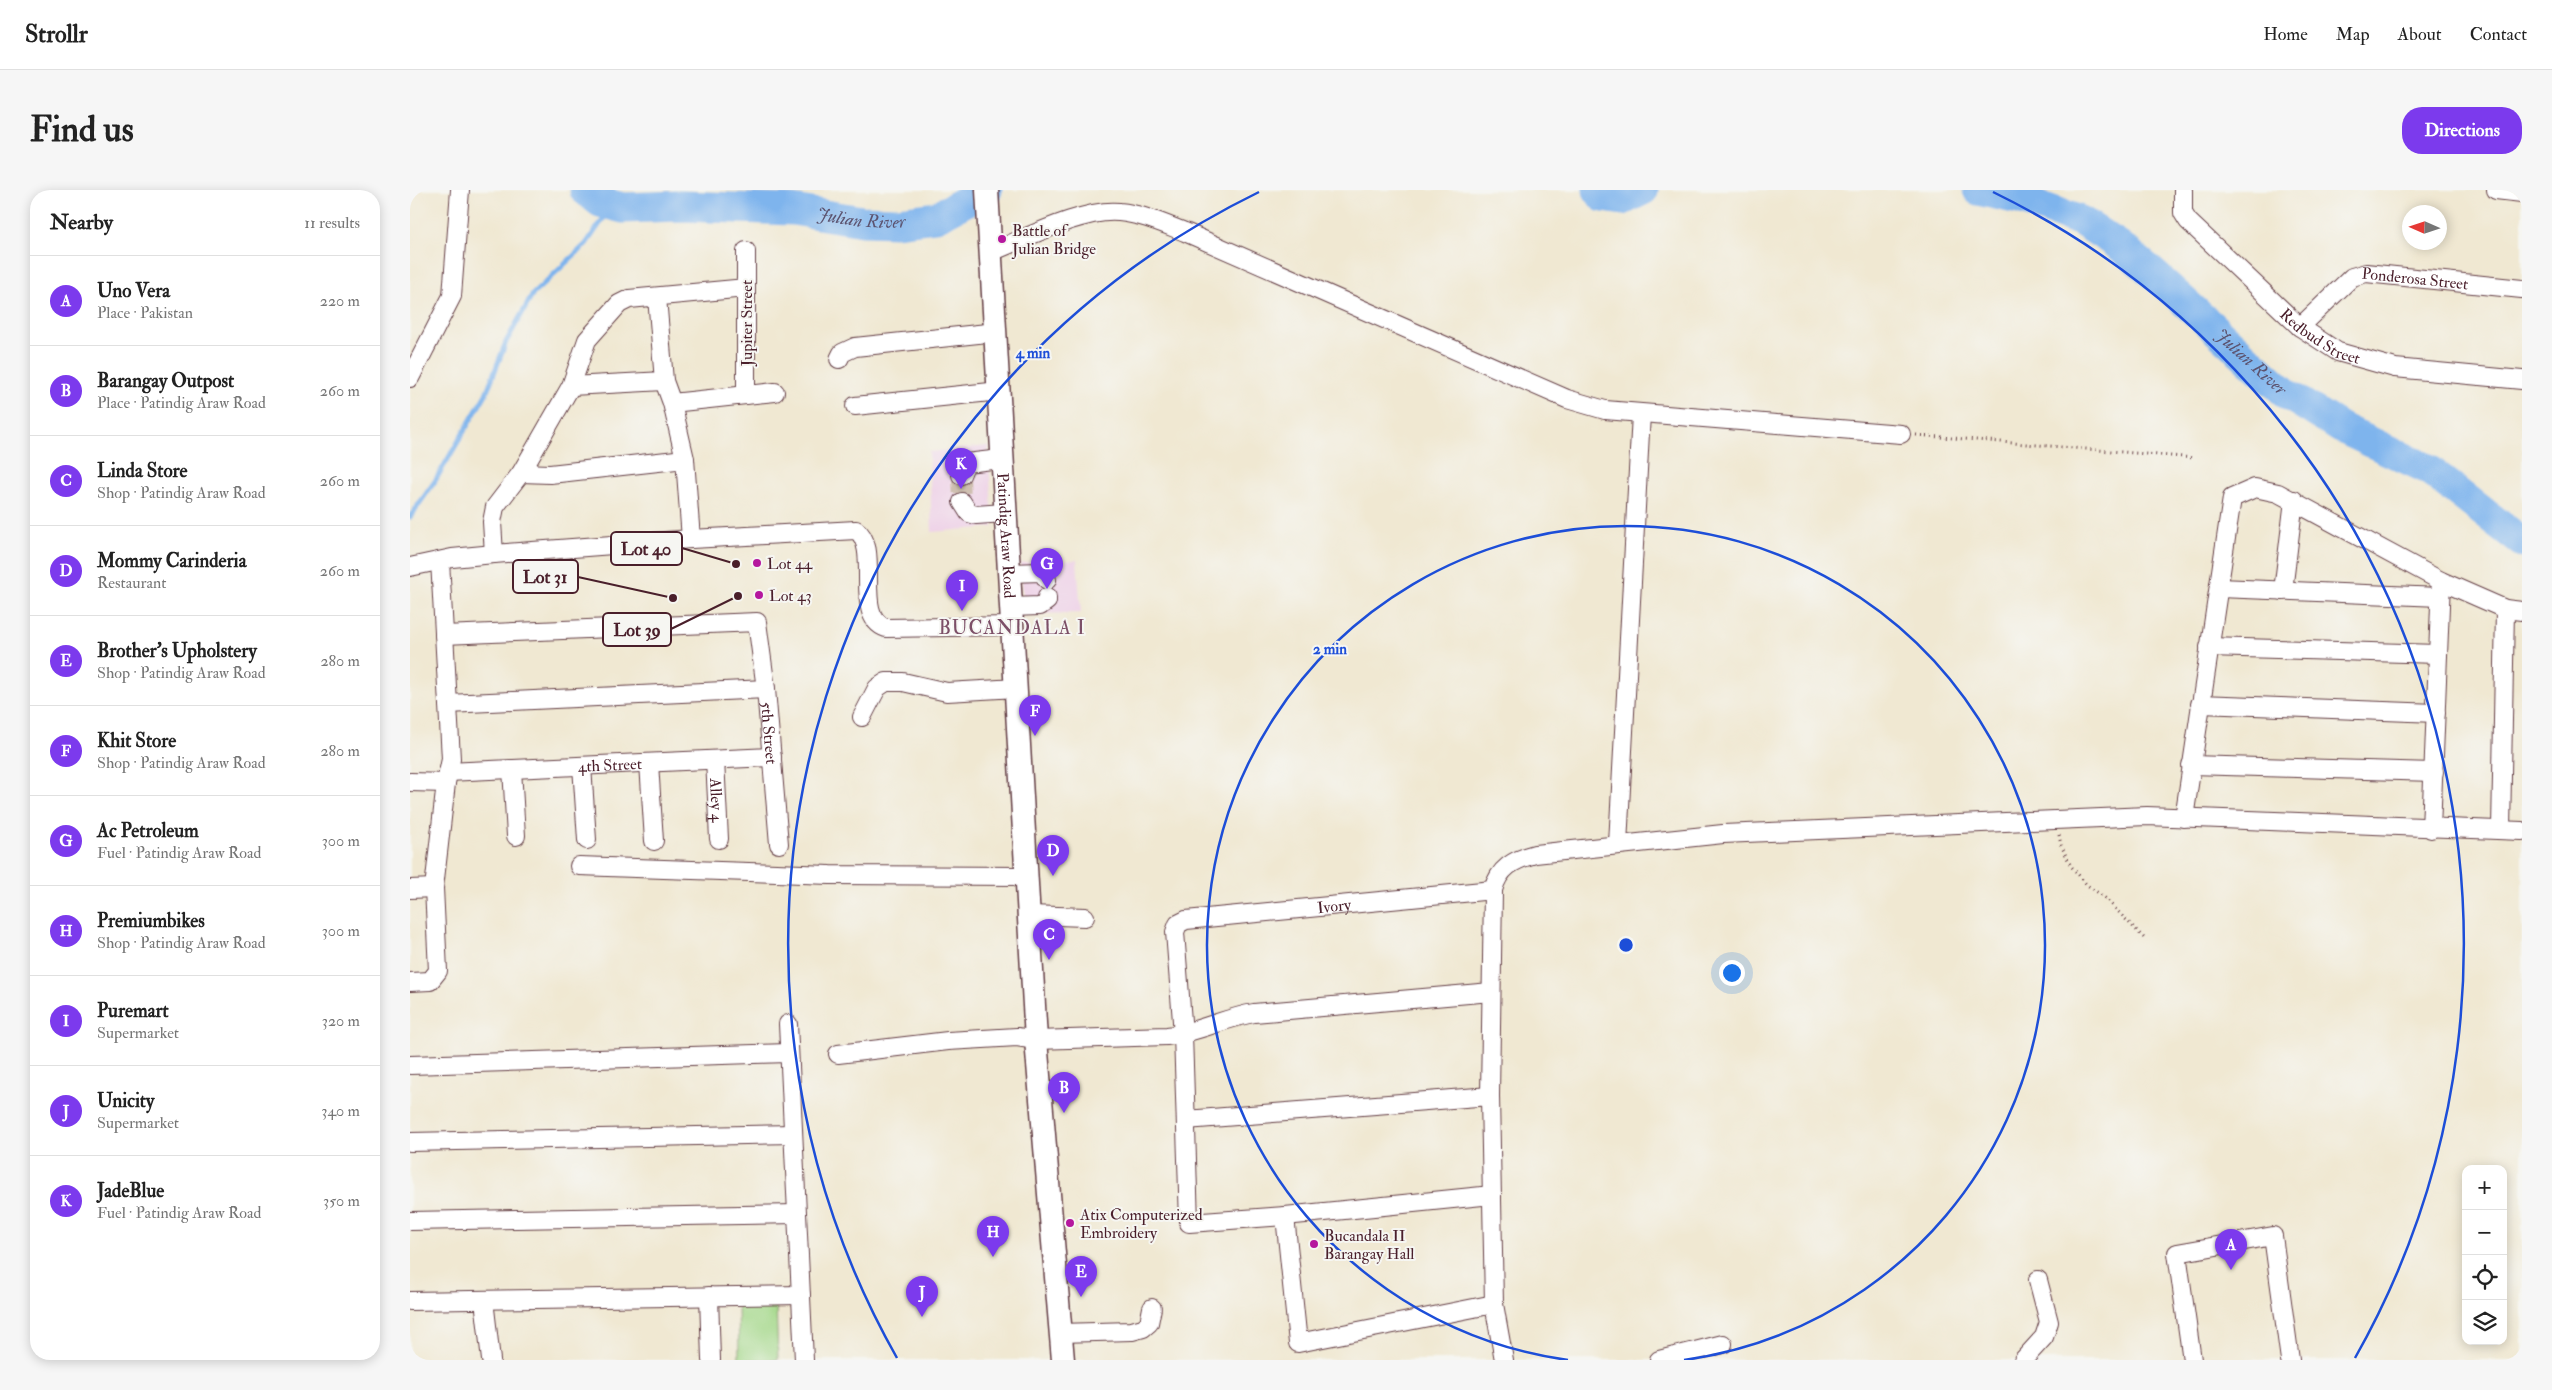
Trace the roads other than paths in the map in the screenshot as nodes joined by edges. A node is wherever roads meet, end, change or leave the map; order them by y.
1 (460, 190) edge
2 (986, 190) edge
3 (2183, 190) edge
4 (2496, 190) edge
5 (2522, 193) edge
6 (991, 242) junction
7 (746, 251) dead end
8 (746, 288) junction
9 (2522, 289) edge
10 (657, 297) junction
11 (2300, 328) junction
12 (996, 332) junction
13 (839, 359) dead end
14 (410, 378) edge
15 (2522, 380) edge
16 (664, 381) junction
17 (571, 386) junction
18 (1000, 391) junction
19 (775, 392) dead end
20 (746, 395) junction
21 (672, 403) junction
22 (854, 406) dead end
23 (1641, 414) junction
24 (1901, 434) road end
25 (685, 459) junction
26 (1001, 459) junction
27 (521, 473) junction
28 (961, 475) dead end
29 (2294, 500) junction
30 (962, 502) dead end
31 (1004, 513) junction
32 (691, 539) junction
33 (494, 554) junction
34 (440, 562) junction
35 (410, 567) edge
36 (1010, 573) junction
37 (2219, 588) junction
38 (2440, 589) junction
39 (2283, 591) junction
40 (2513, 610) edge
41 (1012, 616) junction
42 (444, 635) junction
43 (2209, 647) junction
44 (2438, 654) junction
45 (1017, 688) junction
46 (766, 690) junction
47 (448, 704) junction
48 (2200, 704) junction
49 (2436, 713) junction
50 (862, 717) dead end
51 (772, 757) junction
52 (715, 760) junction
53 (650, 763) junction
54 (2191, 765) junction
55 (582, 766) junction
56 (512, 769) junction
57 (2434, 772) junction
58 (447, 777) junction
59 (410, 782) edge
60 (2184, 818) junction
61 (2431, 829) junction
62 (2501, 830) junction
63 (2522, 831) edge
64 (516, 836) dead end
65 (720, 839) dead end
66 (587, 840) dead end
67 (654, 841) dead end
68 (779, 844) dead end
69 (1618, 844) junction
70 (579, 866) dead end
71 (1028, 876) junction
72 (410, 888) edge
73 (434, 888) junction
74 (1492, 890) junction
75 (1030, 915) junction
76 (1085, 917) dead end
77 (410, 982) edge
78 (1491, 992) junction
79 (788, 1024) dead end
80 (1183, 1034) junction
81 (1036, 1040) junction
82 (789, 1053) junction
83 (838, 1054) dead end
84 (410, 1065) edge
85 (1490, 1096) junction
86 (1186, 1120) junction
87 (793, 1134) junction
88 (410, 1142) edge
89 (1492, 1195) junction
90 (797, 1214) junction
91 (1284, 1216) junction
92 (410, 1222) edge
93 (2038, 1280) dead end
94 (801, 1295) junction
95 (709, 1296) junction
96 (484, 1300) junction
97 (410, 1301) edge
98 (1494, 1304) junction
99 (1152, 1308) dead end
100 (1060, 1333) junction
101 (1723, 1344) dead end
102 (491, 1360) edge
103 (711, 1360) edge
104 (804, 1360) edge
105 (1062, 1360) edge
106 (1504, 1360) edge
107 (1659, 1360) edge
108 (2023, 1360) edge
109 (2192, 1360) edge
110 (2290, 1360) edge

1 - 14 street
2 - 6 main road, Patindig Araw Road
3 - 11 street, Redbud Street
4 - 5 street
6 - 12 main road, Patindig Araw Road
6 - 23 street
7 - 8 street, Jupiter Street
8 - 10 street
8 - 20 street, Jupiter Street
9 - 11 street, Ponderosa Street
10 - 16 street
10 - 17 street
11 - 15 street, Redbud Street
12 - 13 street
12 - 18 main road, Patindig Araw Road
16 - 17 street
16 - 21 street
17 - 27 street
18 - 22 street
18 - 26 main road, Patindig Araw Road
19 - 20 street
20 - 21 street
21 - 25 street
23 - 24 street
23 - 69 street
25 - 27 street
25 - 32 street
26 - 28 street
26 - 31 main road, Patindig Araw Road
27 - 33 street
29 - 37 street
29 - 38 street
29 - 39 street
30 - 31 street
31 - 36 main road, Patindig Araw Road
32 - 33 street
32 - 41 street
33 - 34 street
34 - 35 street
34 - 42 street
36 - 41 main road, Patindig Araw Road
36 - 41 street
37 - 39 street
37 - 43 street
38 - 39 street
38 - 40 street
38 - 44 street
40 - 62 street
41 - 45 main road, Patindig Araw Road
42 - 46 street, 5th Street
42 - 47 street
43 - 44 street
43 - 48 street
44 - 49 street
45 - 50 street
45 - 71 main road, Patindig Araw Road
46 - 47 street
46 - 51 street, 5th Street
47 - 58 street
48 - 49 street
48 - 54 street
49 - 57 street
51 - 52 street, 4th Street
51 - 68 street, 5th Street
52 - 53 street, 4th Street
52 - 65 street, Alley 4
53 - 55 street, 4th Street
53 - 67 street
54 - 57 street
54 - 60 street
55 - 56 street, 4th Street
55 - 66 street
56 - 58 street, 4th Street
56 - 64 street
57 - 61 street
58 - 59 street, 4th Street
58 - 73 street
60 - 61 street
60 - 69 street
61 - 62 street
62 - 63 street
69 - 74 street
70 - 71 street
71 - 75 main road, Patindig Araw Road
72 - 73 street
73 - 77 street
74 - 78 street
74 - 80 street, Ivory
75 - 76 street
75 - 81 main road, Patindig Araw Road
78 - 80 street
78 - 85 street
79 - 82 street
80 - 81 street
80 - 86 street
81 - 83 street
81 - 100 main road, Patindig Araw Road
82 - 84 street
82 - 87 street
85 - 86 street
85 - 89 street
86 - 91 street
87 - 88 street
87 - 90 street
89 - 91 street
89 - 98 street
90 - 92 street
90 - 94 street
91 - 98 street
93 - 108 street
94 - 95 street
94 - 104 street
95 - 96 street
95 - 103 street
96 - 97 street
96 - 102 street
98 - 106 street
99 - 100 street
100 - 105 main road, Patindig Araw Road
101 - 107 street
109 - 110 street

